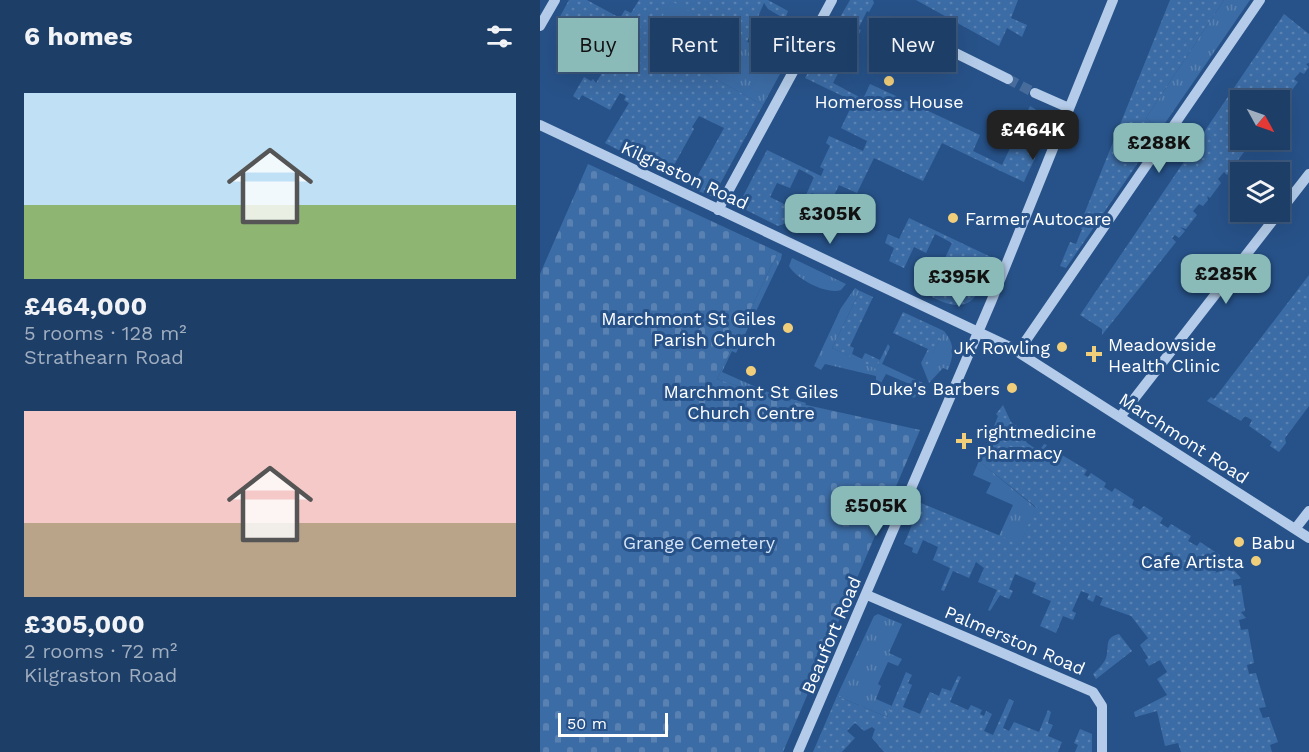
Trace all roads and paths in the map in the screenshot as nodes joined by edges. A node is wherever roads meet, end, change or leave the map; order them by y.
1 (555, 0) edge
2 (832, 0) edge
3 (1113, 0) edge
4 (1260, 0) edge
5 (540, 26) edge
6 (956, 54) edge
7 (1008, 80) tunnel mouth
8 (1035, 93) tunnel mouth
9 (1069, 108) junction
10 (540, 125) edge
11 (1309, 174) edge
12 (718, 210) junction
13 (978, 332) junction
14 (1018, 352) junction
15 (1120, 417) junction
16 (1309, 511) edge
17 (1295, 529) junction
18 (1309, 538) edge
19 (867, 595) junction
20 (798, 752) edge
21 (1102, 752) edge

1 - 5 street
2 - 12 street
3 - 9 street, Beaufort Road
4 - 14 street
6 - 7 street
8 - 9 street
9 - 13 street, Beaufort Road
10 - 12 street, Kilgraston Road
11 - 15 street
12 - 13 street, Kilgraston Road
13 - 14 street, Marchmont Road
13 - 19 street, Beaufort Road
14 - 15 street, Marchmont Road
15 - 17 street, Marchmont Road
16 - 17 street
17 - 18 street, Marchmont Road
19 - 20 street, Beaufort Road
19 - 21 street, Palmerston Road

